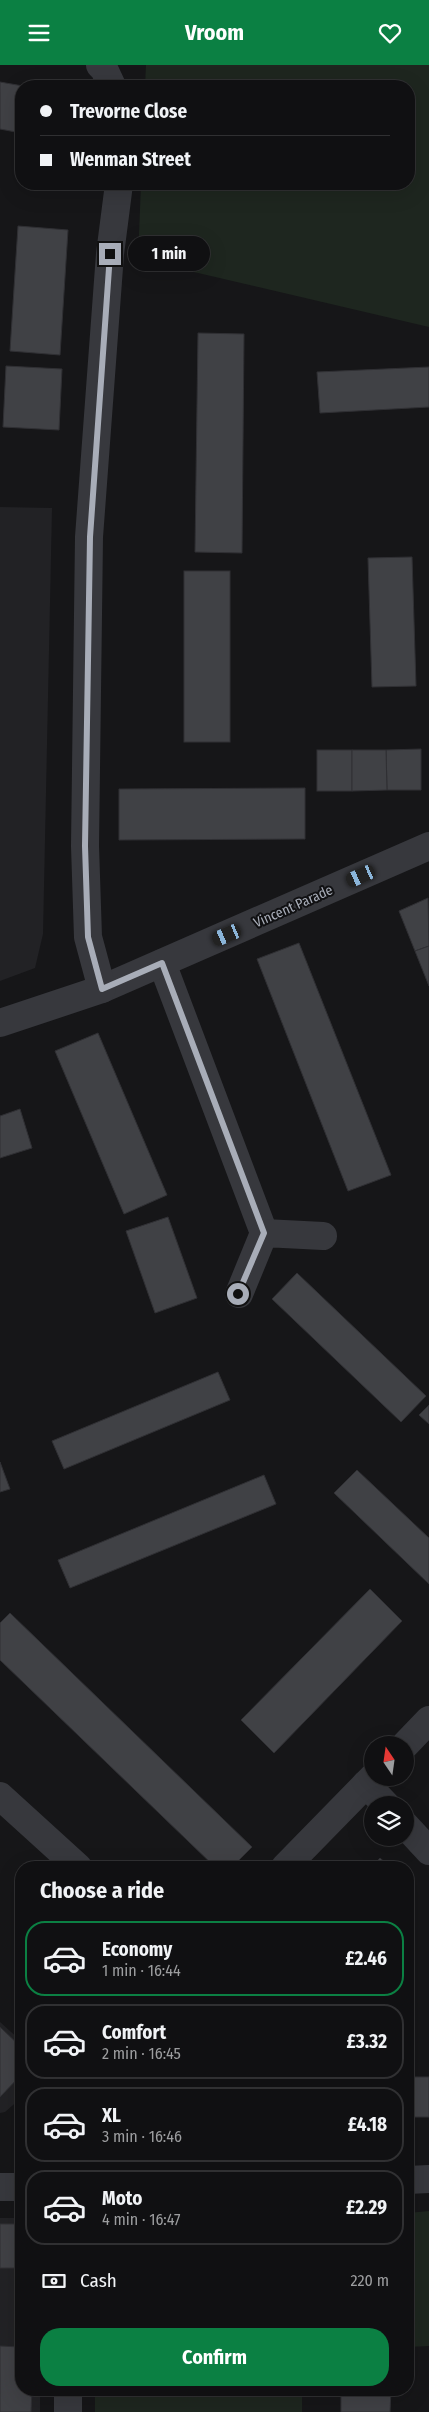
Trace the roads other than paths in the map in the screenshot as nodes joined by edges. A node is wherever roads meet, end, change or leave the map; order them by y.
1 (118, 190) edge
2 (429, 846) edge
3 (162, 963) junction
4 (102, 989) junction
5 (0, 1023) edge
6 (264, 1233) junction
7 (323, 1236) dead end
8 (238, 1294) dead end
9 (429, 1720) edge
10 (414, 1736) edge
11 (365, 1786) edge
12 (0, 1796) edge
13 (414, 1835) edge
14 (429, 1851) edge
15 (71, 1861) edge
16 (291, 1861) edge
17 (429, 2179) edge
18 (414, 2180) edge
19 (0, 2187) edge
20 (15, 2187) edge
21 (68, 2396) edge
22 (68, 2412) edge

1 - 4 street
2 - 3 street, Vincent Parade
3 - 4 street, Vincent Parade
3 - 6 street
4 - 5 street, Vincent Parade
6 - 7 street
6 - 8 street
9 - 10 street
11 - 16 street
12 - 15 street
13 - 14 street
17 - 18 street
19 - 20 street
21 - 22 street

